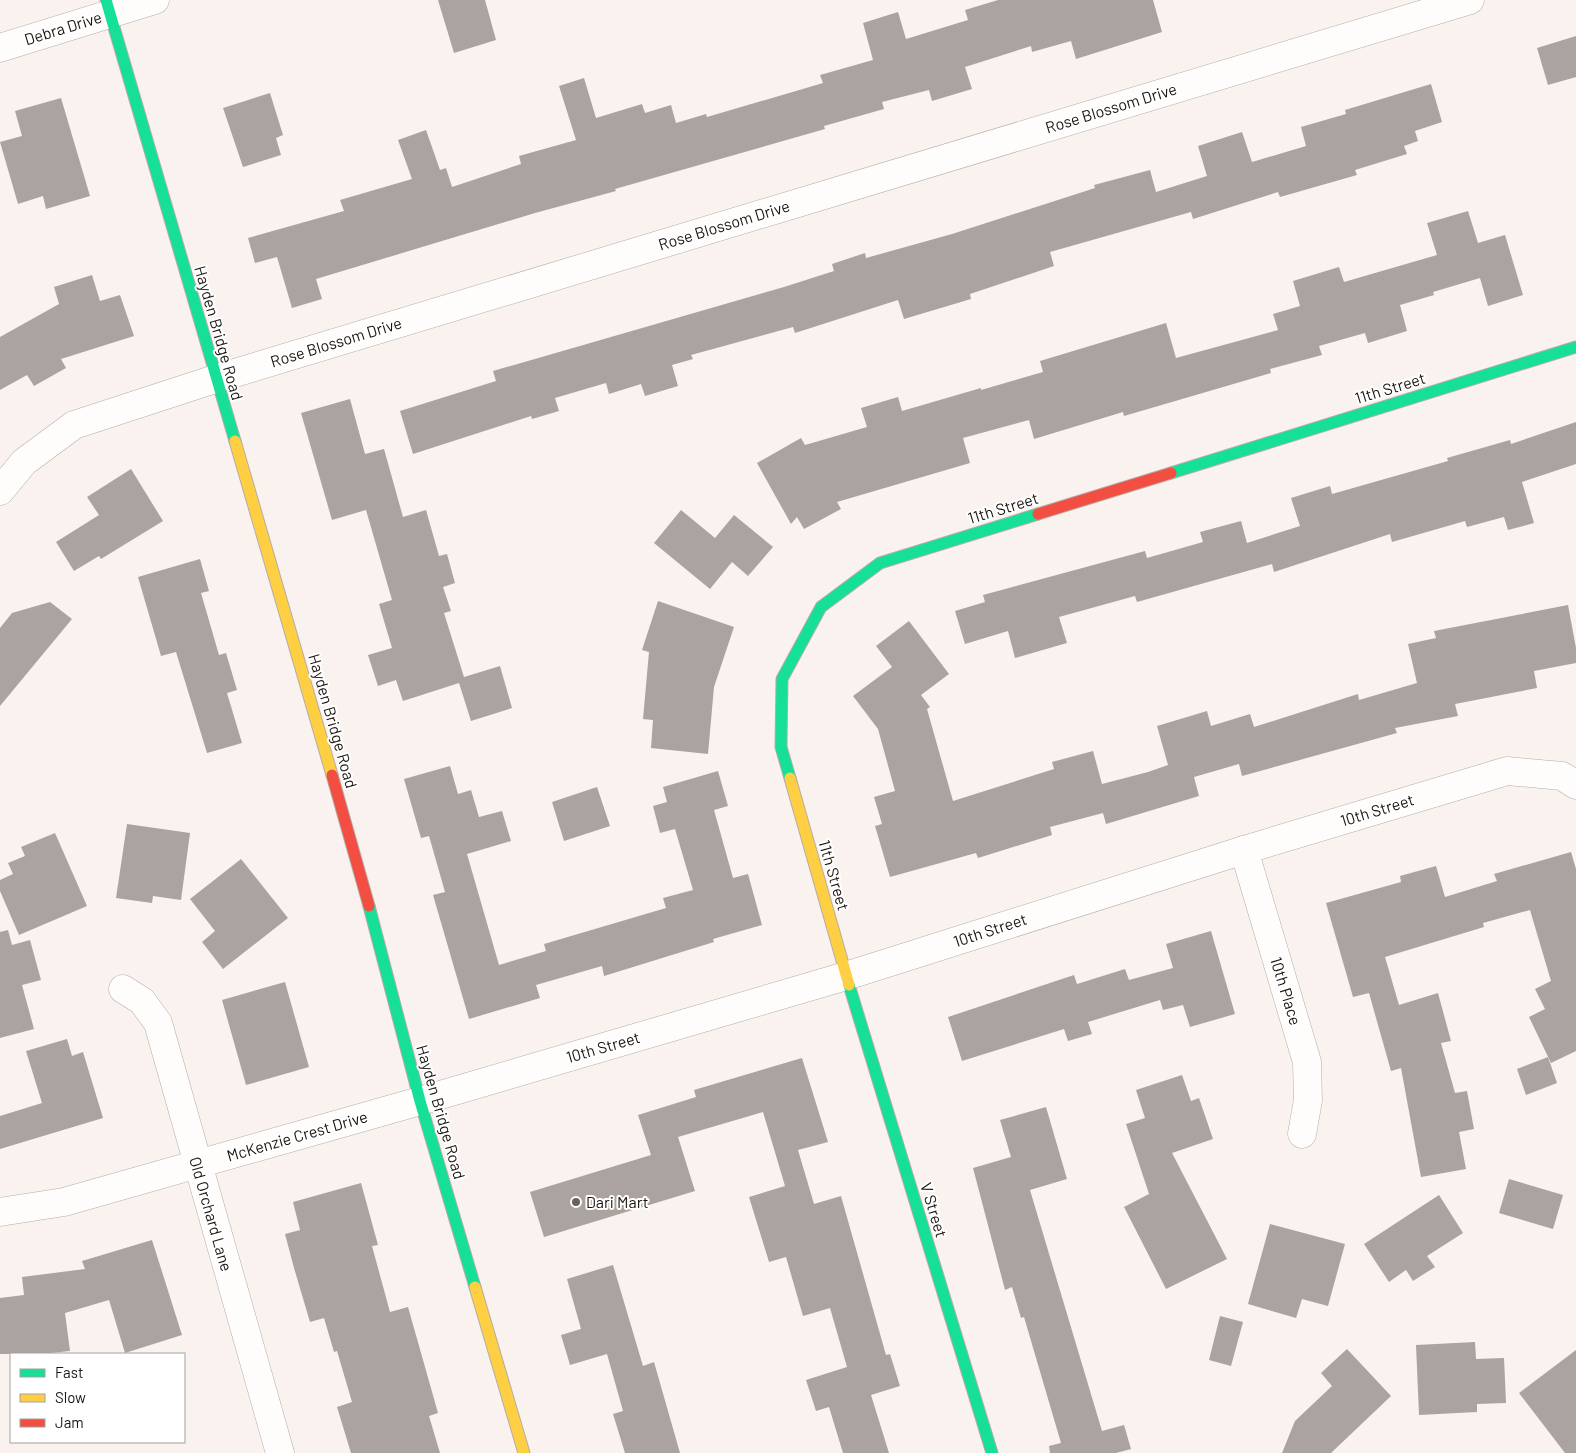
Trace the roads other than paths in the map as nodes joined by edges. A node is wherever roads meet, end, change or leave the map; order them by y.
1 (155, 0) edge
2 (1470, 0) edge
3 (108, 7) edge
4 (0, 48) edge
5 (1576, 347) edge
6 (215, 379) junction
7 (0, 491) edge
8 (1569, 780) edge
9 (1244, 850) junction
10 (846, 976) junction
11 (123, 989) dead end
12 (420, 1101) junction
13 (1302, 1134) dead end
14 (197, 1164) junction
15 (0, 1212) edge
16 (280, 1453) edge
17 (524, 1453) edge
18 (992, 1453) edge

1 - 3 street, Debra Drive
2 - 6 street, Rose Blossom Drive
3 - 4 street, Debra Drive
3 - 6 street, Hayden Bridge Road
5 - 10 street, 11th Street
6 - 7 street, Rose Blossom Drive
6 - 12 street, Hayden Bridge Road
8 - 9 street, 10th Street
9 - 10 street, 10th Street
9 - 13 street, 10th Place
10 - 12 street, 10th Street
10 - 18 street, V Street
11 - 14 street, Old Orchard Lane
12 - 14 street, McKenzie Crest Drive
12 - 17 street, Hayden Bridge Road
14 - 15 street, McKenzie Crest Drive
14 - 16 street, Old Orchard Lane

